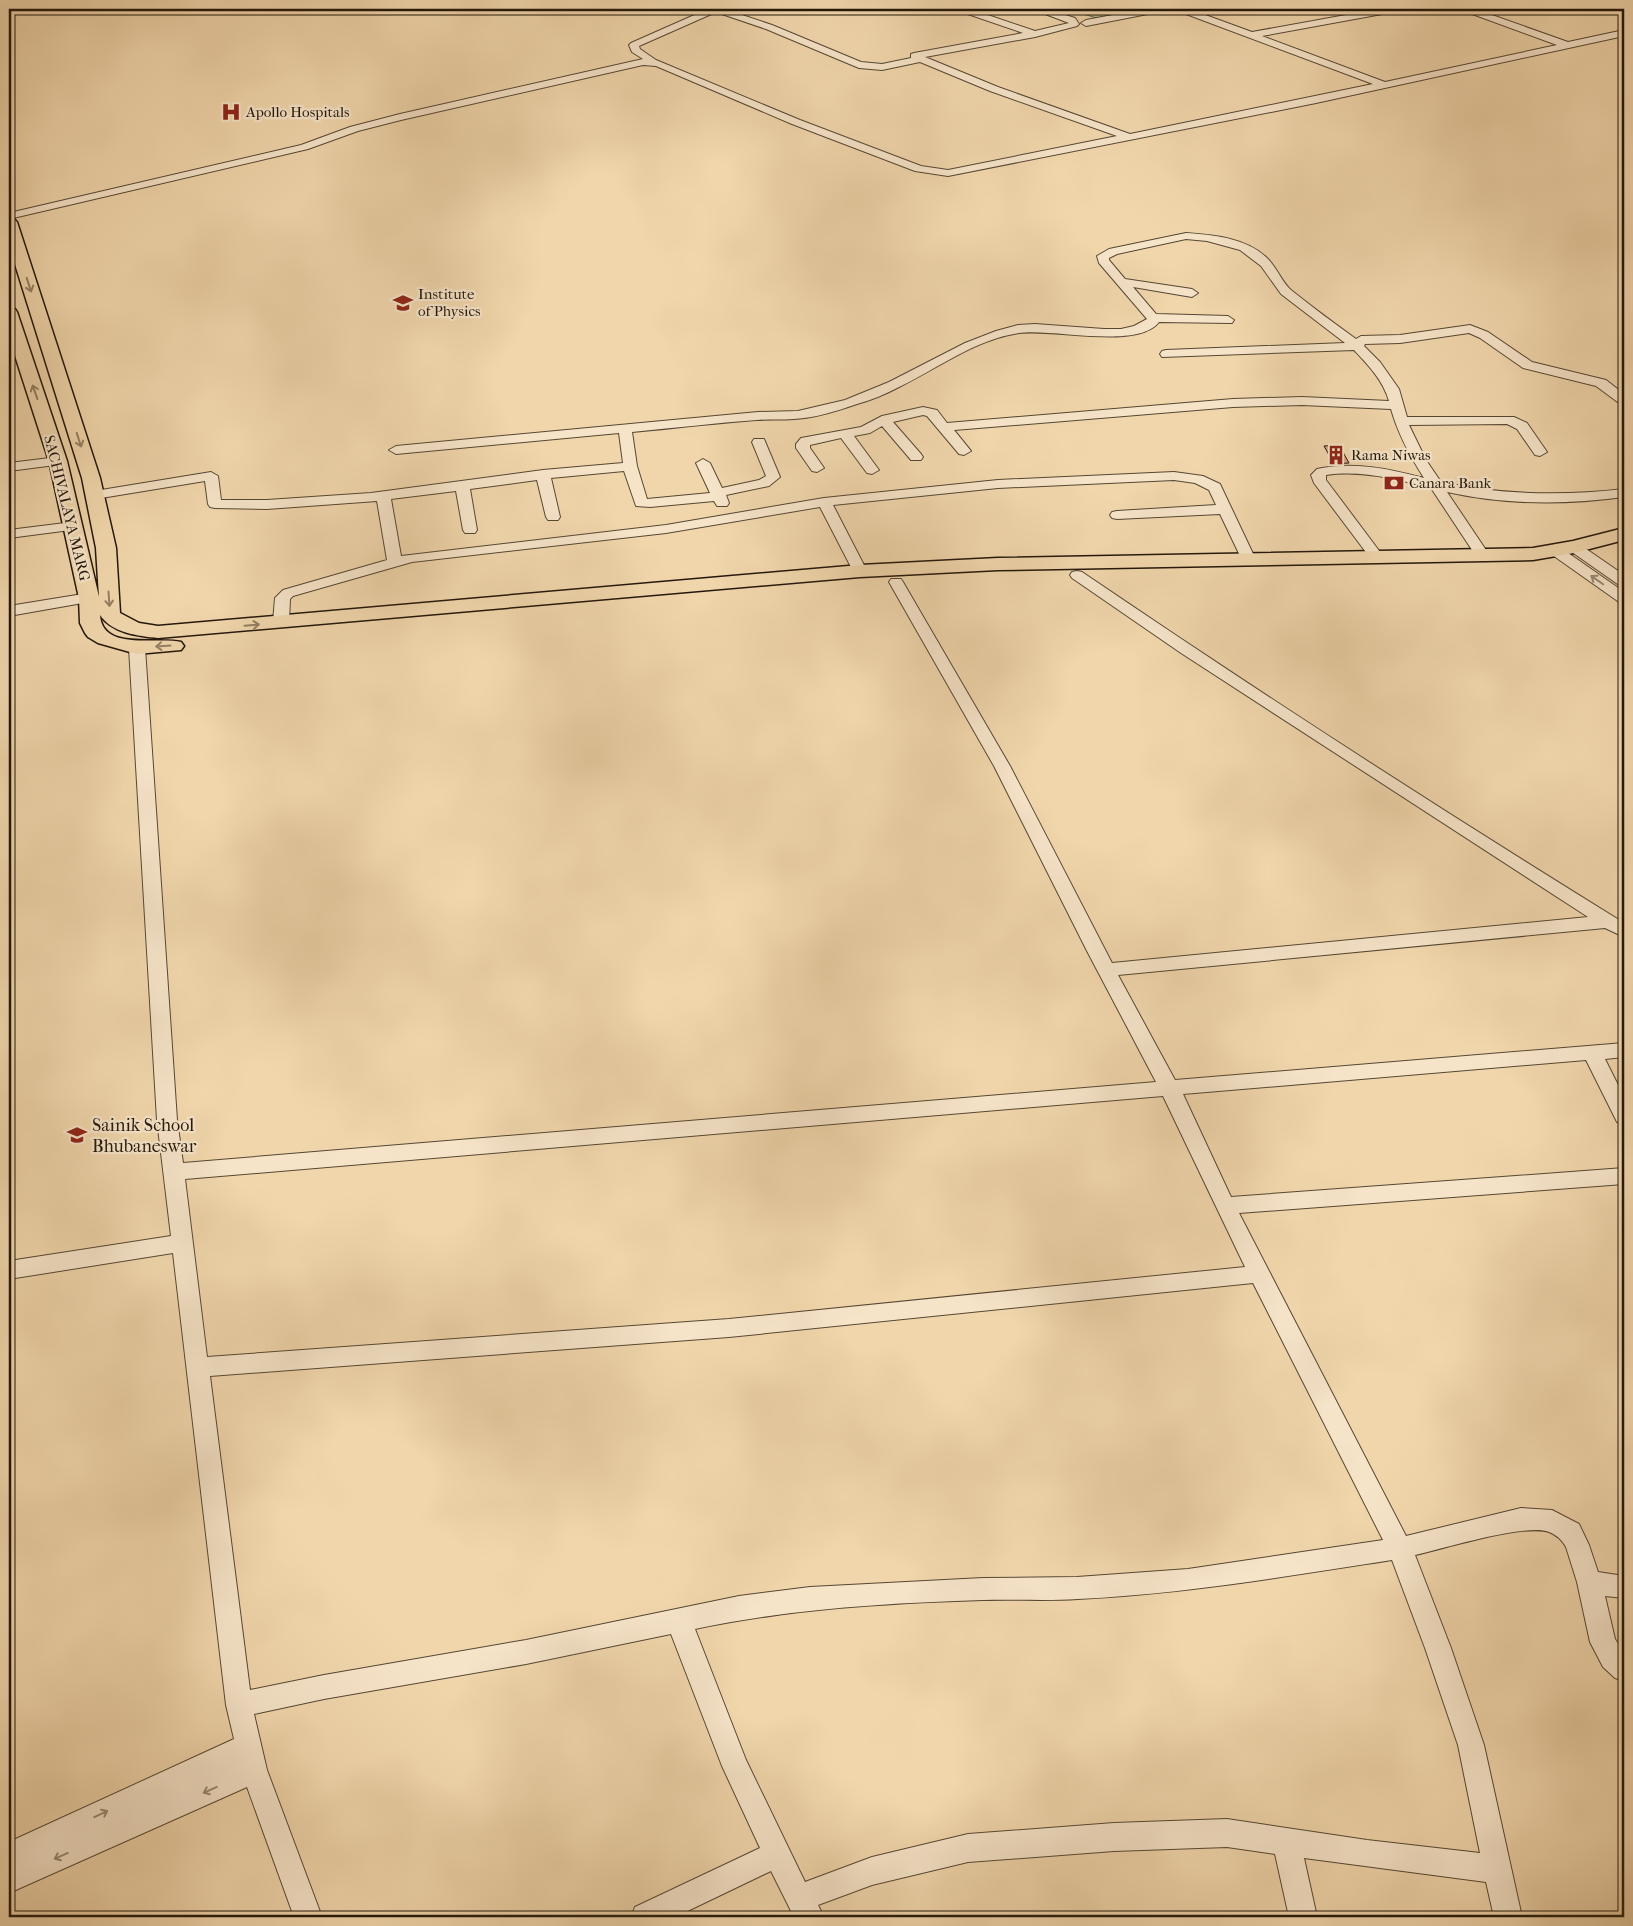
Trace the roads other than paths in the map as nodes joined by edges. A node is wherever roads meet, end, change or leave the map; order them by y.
1 (716, 9) edge
2 (962, 9) edge
3 (1037, 9) edge
4 (1048, 9) edge
5 (1158, 9) edge
6 (1181, 9) edge
7 (1393, 9) edge
8 (1467, 9) edge
9 (1474, 9) edge
10 (1086, 23) junction
11 (1624, 33) edge
12 (1035, 34) junction
13 (1252, 35) junction
14 (1570, 45) junction
15 (920, 59) junction
16 (652, 61) junction
17 (1384, 85) junction
18 (1132, 136) junction
19 (9, 216) edge
20 (9, 222) edge
21 (1122, 282) junction
22 (1192, 293) dead end
23 (9, 312) edge
24 (1154, 318) junction
25 (1228, 320) dead end
26 (1357, 346) junction
27 (1166, 354) dead end
28 (1624, 400) edge
29 (1397, 405) junction
30 (884, 420) junction
31 (1401, 422) junction
32 (944, 427) junction
33 (625, 429) junction
34 (845, 434) junction
35 (760, 442) dead end
36 (396, 450) dead end
37 (964, 451) dead end
38 (1540, 452) dead end
39 (916, 457) dead end
40 (703, 463) dead end
41 (9, 466) edge
42 (630, 466) junction
43 (817, 468) dead end
44 (60, 469) junction
45 (872, 470) dead end
46 (89, 472) junction
47 (543, 474) junction
48 (462, 485) junction
49 (1437, 485) junction
50 (1624, 493) edge
51 (95, 495) junction
52 (383, 495) junction
53 (718, 495) junction
54 (824, 502) junction
55 (1226, 509) junction
56 (1117, 516) dead end
57 (553, 517) dead end
58 (728, 518) junction
59 (73, 526) junction
60 (470, 530) dead end
61 (9, 534) edge
62 (1624, 534) edge
63 (1624, 548) edge
64 (1573, 554) junction
65 (1376, 556) junction
66 (1483, 556) junction
67 (1249, 560) junction
68 (395, 561) junction
69 (860, 571) junction
70 (1006, 571) junction
71 (1077, 575) junction
72 (896, 582) junction
73 (1624, 582) edge
74 (89, 598) junction
75 (1624, 599) edge
76 (9, 611) edge
77 (280, 622) junction
78 (137, 648) junction
79 (1616, 926) edge
80 (1107, 970) junction
81 (1624, 1050) edge
82 (1592, 1053) junction
83 (1170, 1089) junction
84 (1624, 1117) edge
85 (173, 1172) junction
86 (1624, 1176) edge
87 (1225, 1206) junction
88 (182, 1243) junction
89 (9, 1270) edge
90 (1259, 1274) junction
91 (198, 1368) junction
92 (1400, 1548) junction
93 (1589, 1582) junction
94 (1624, 1587) edge
95 (679, 1621) junction
96 (1624, 1669) edge
97 (239, 1705) junction
98 (251, 1757) junction
99 (1286, 1842) junction
100 (777, 1854) junction
101 (9, 1856) edge
102 (1497, 1869) junction
103 (9, 1879) edge
104 (804, 1908) edge
105 (308, 1917) edge
106 (644, 1917) edge
107 (1303, 1917) edge
108 (1508, 1917) edge

1 - 15 street
1 - 16 street
2 - 12 street
3 - 12 street
4 - 10 street
5 - 10 street
6 - 13 street
7 - 13 street
8 - 14 street
9 - 14 street
10 - 18 street
11 - 14 street
12 - 15 street
13 - 17 street
14 - 17 street
15 - 18 street
16 - 18 street
16 - 19 street
17 - 18 street
20 -> 46 main road
21 - 22 street
21 - 24 street
21 - 26 street
44 -> 23 main road, SACHIVALAYA MARG
24 - 25 street
24 - 33 street
26 - 27 street
26 - 28 street
26 - 29 street
29 - 31 street
29 - 32 street
30 - 32 street
30 - 34 street
30 - 39 street
31 - 38 street
31 - 49 street
32 - 37 street
33 - 36 street
33 - 42 street
34 - 43 street
34 - 45 street
35 - 53 street
40 - 53 street
41 - 44 street
42 - 47 street
42 - 53 street
44 - 46 main road
44 - 59 main road, SACHIVALAYA MARG
46 - 51 main road
47 - 48 street
47 - 57 street
48 - 52 street
48 - 60 street
49 - 50 street
49 - 65 street
49 - 66 street
51 - 52 street
51 -> 77 main road
52 - 68 street
53 - 58 street
54 - 55 street
54 - 58 street
54 - 69 street
55 - 56 street
55 - 67 street
58 - 68 street
59 - 61 street
59 - 74 main road, SACHIVALAYA MARG
62 - 64 main road
63 - 64 main road
64 - 66 main road
64 - 71 main road
64 - 73 street
75 -> 64 street
65 - 66 main road
65 - 67 main road
67 - 70 main road
68 - 77 street
69 - 70 main road
69 - 77 main road
70 - 71 main road
70 - 72 main road
71 - 79 street
72 -> 78 main road
72 - 80 street
74 - 76 street
74 - 78 main road, SACHIVALAYA MARG
78 - 85 street
79 - 80 street
80 - 83 street
81 - 82 street
82 - 83 street
82 - 84 street
83 - 85 street
83 - 87 street
85 - 88 street
86 - 87 street
87 - 90 street
88 - 89 street
88 - 91 street
90 - 91 street
90 - 92 street
91 - 97 street
92 - 93 street
92 - 95 street
92 - 102 street
93 - 94 street
93 - 96 street
95 - 97 street
95 - 100 street
97 - 98 street
101 -> 98 street
98 -> 103 street
98 - 105 street
99 - 102 street
99 - 104 street
99 - 107 street
100 - 104 street
100 - 106 street
102 - 108 street

